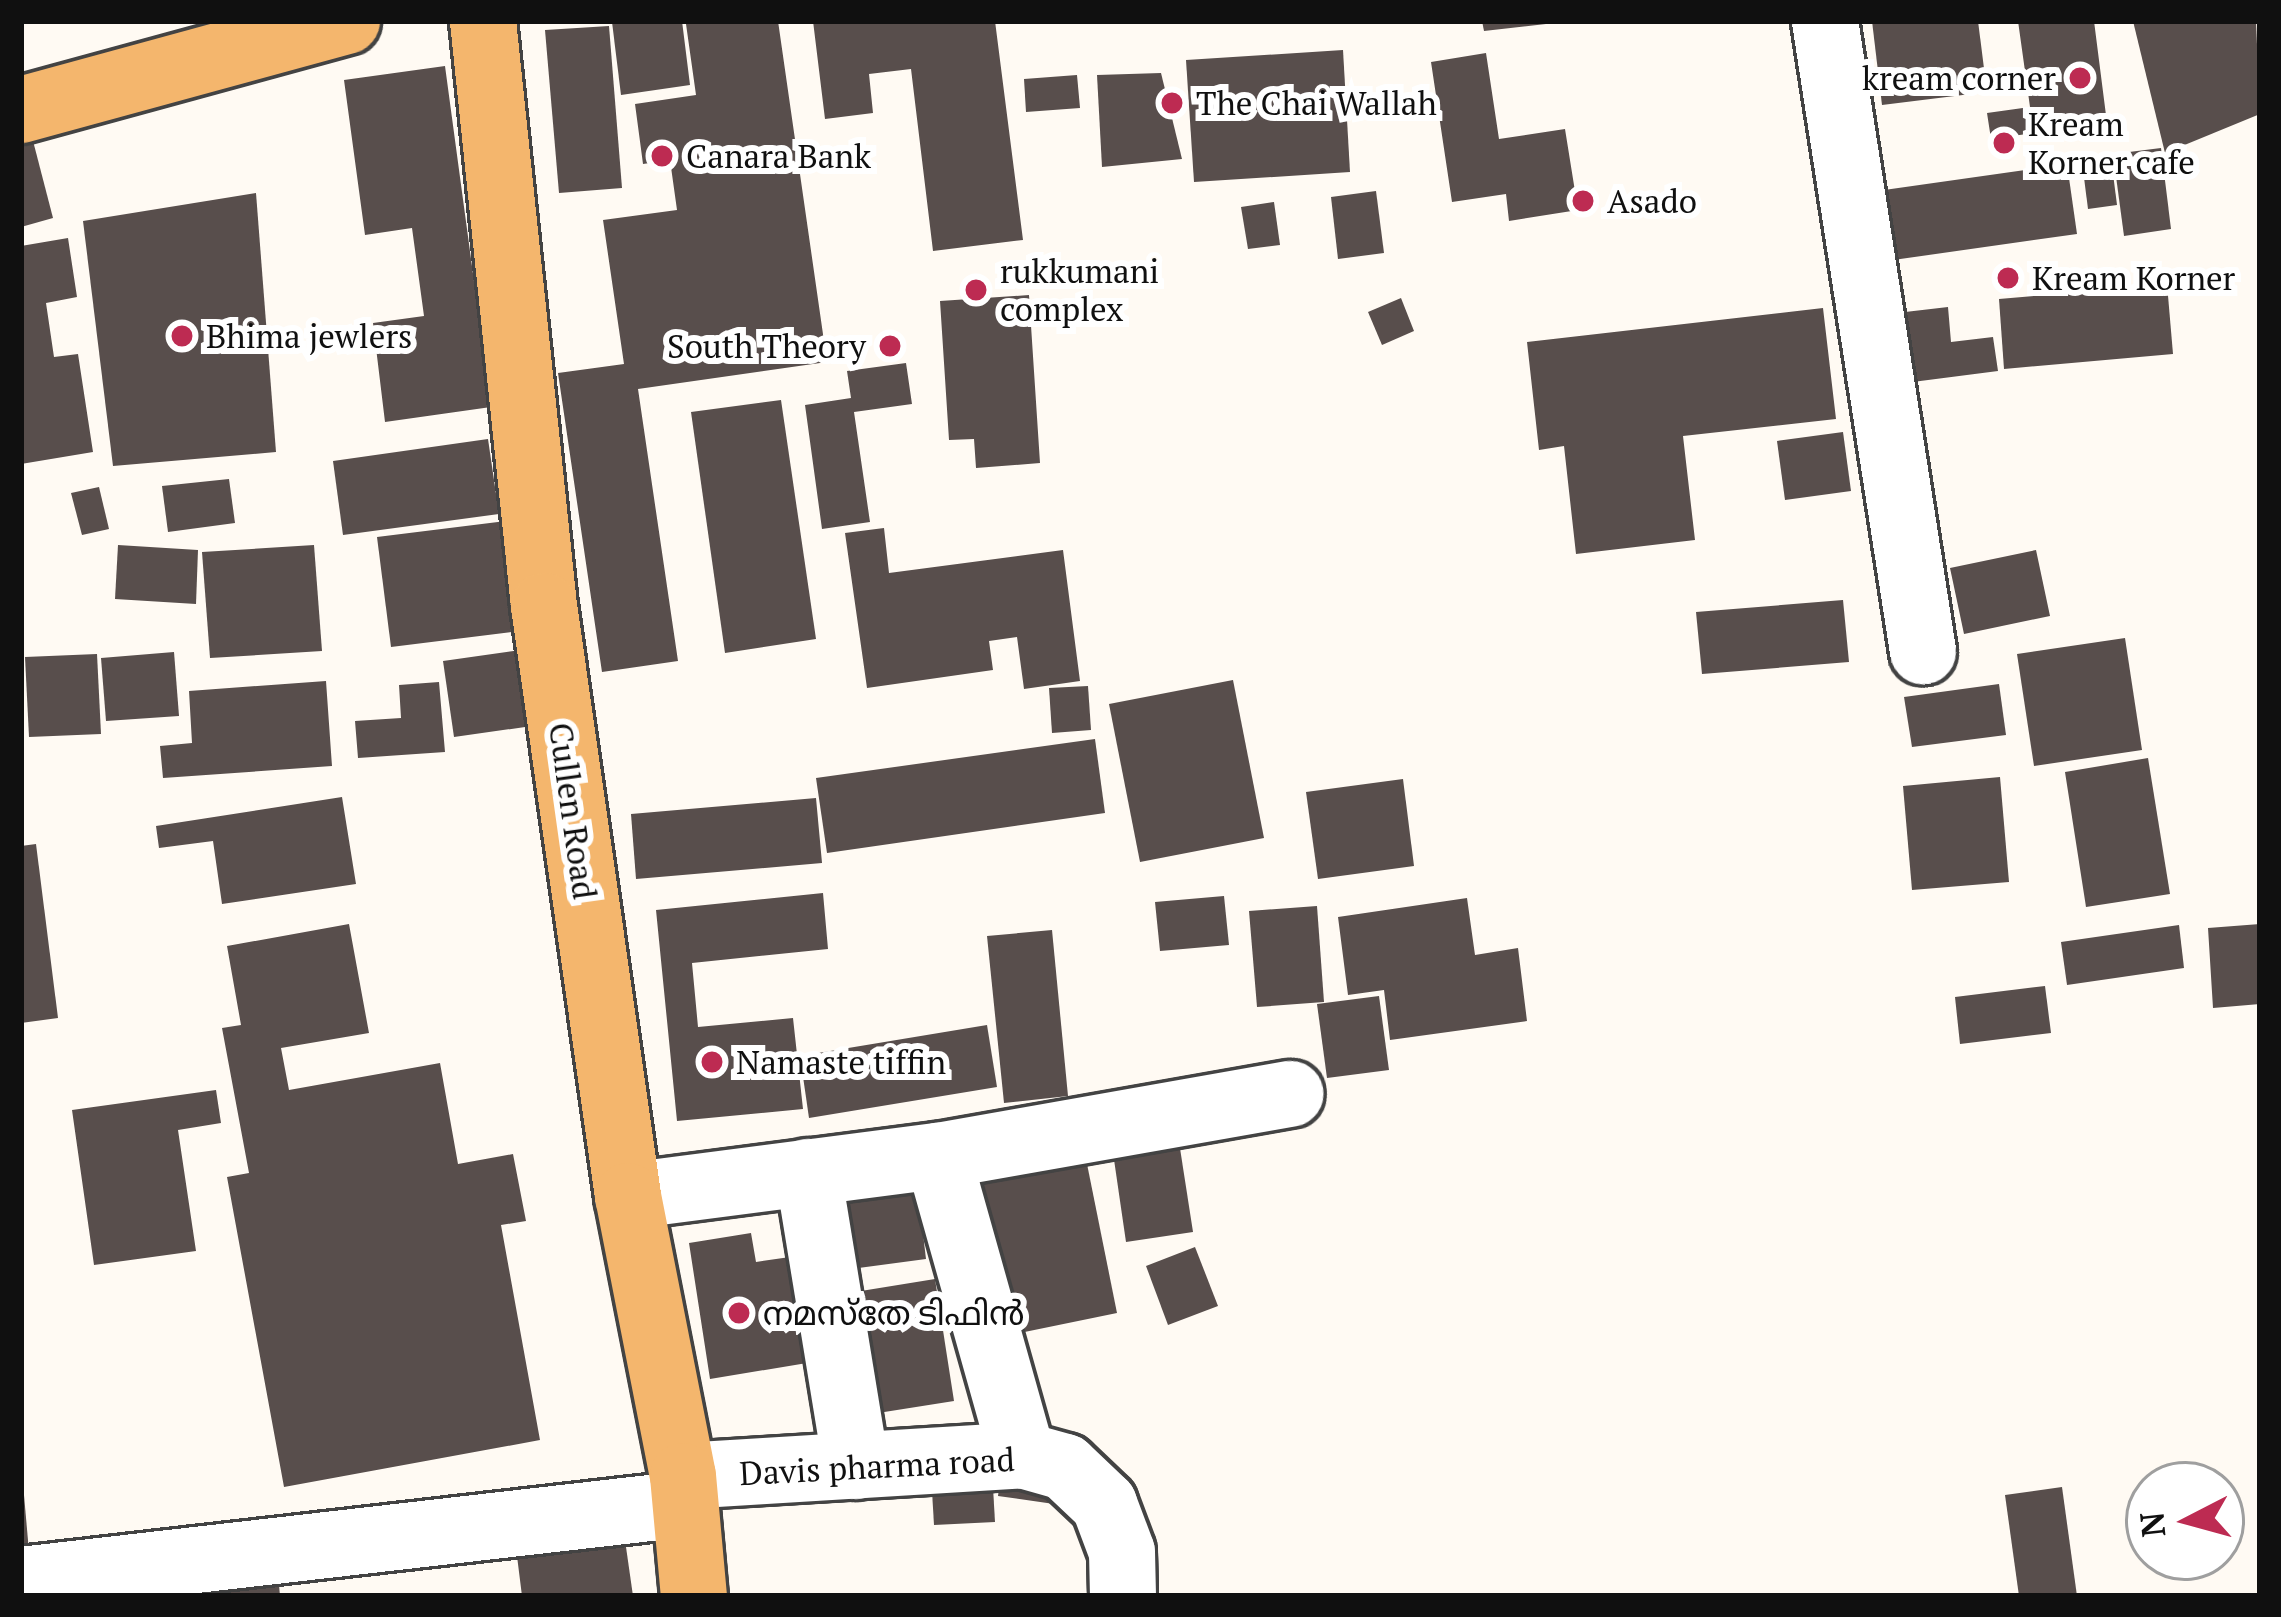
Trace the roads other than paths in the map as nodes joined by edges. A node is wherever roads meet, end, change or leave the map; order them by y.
1 (347, 21) edge
2 (483, 21) edge
3 (1825, 21) edge
4 (21, 110) edge
5 (1923, 650) dead end
6 (1291, 1094) dead end
7 (938, 1156) junction
8 (808, 1172) junction
9 (628, 1196) junction
10 (1022, 1455) junction
11 (856, 1466) junction
12 (684, 1491) junction
13 (21, 1580) edge
14 (694, 1596) edge
15 (1123, 1596) edge

1 - 4 main road
2 - 9 main road, Cullen Road
3 - 5 street
6 - 7 street
7 - 8 street
7 - 10 street
8 - 9 street
8 - 11 street
9 - 12 main road, Cullen Road
10 - 11 street, Davis pharma road
10 - 15 street, Davis pharma road
11 - 12 street, Davis pharma road
12 - 13 street, Davis pharma road
12 - 14 main road, Cullen Road

